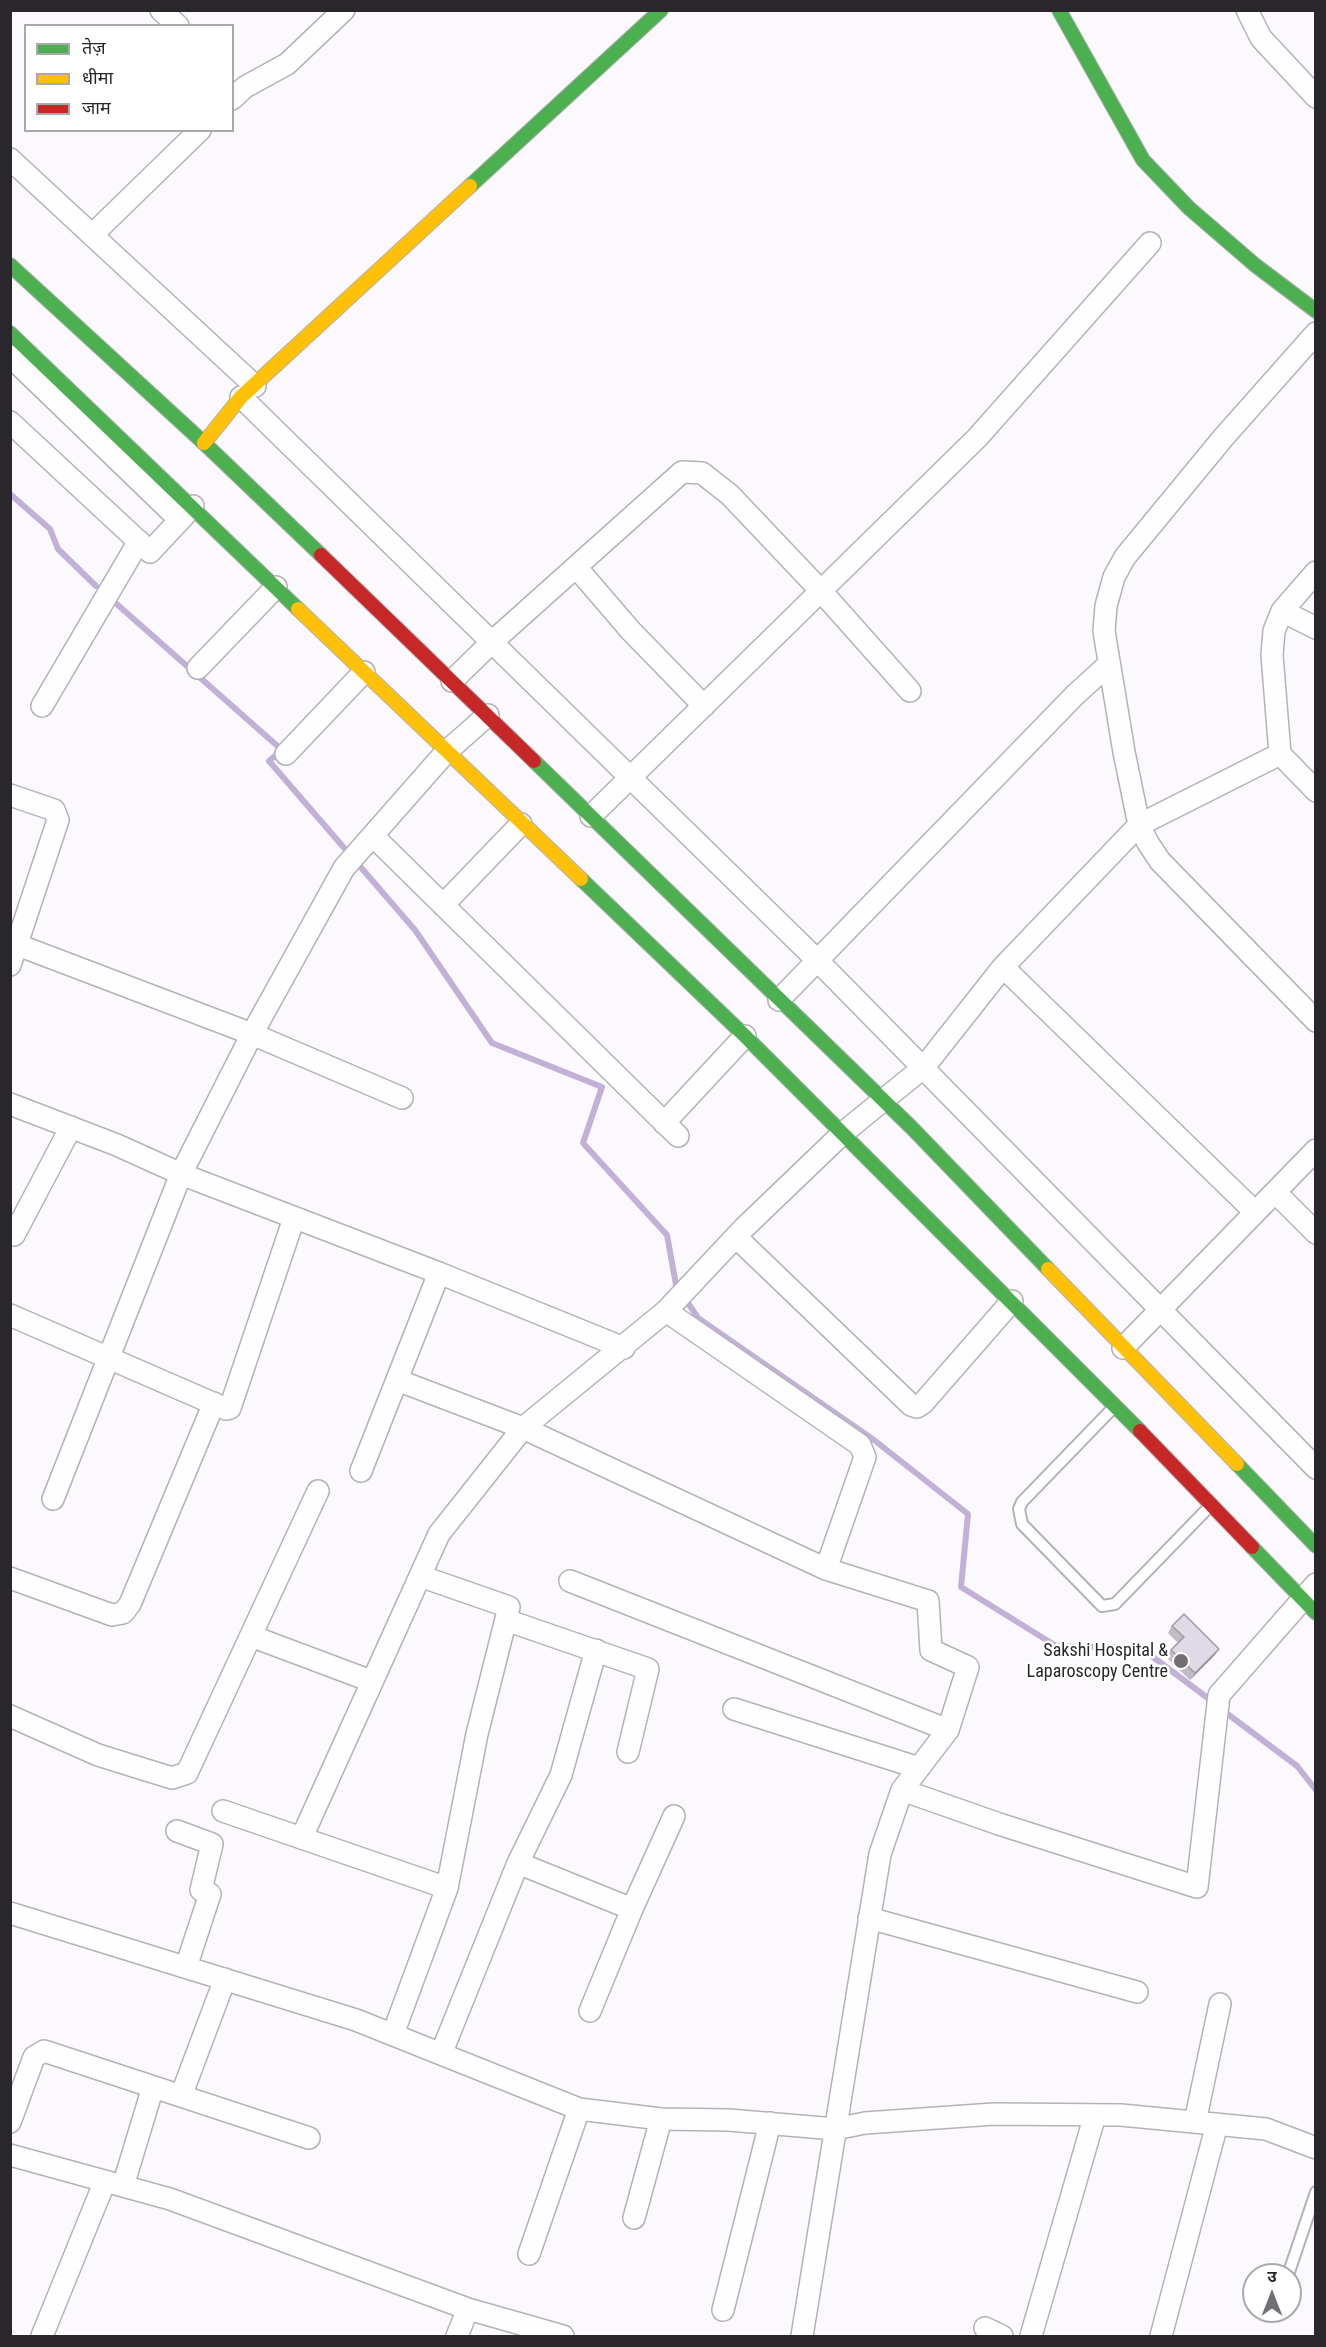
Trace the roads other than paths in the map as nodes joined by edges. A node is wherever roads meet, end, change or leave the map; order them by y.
1 (161, 10) edge
2 (344, 10) edge
3 (661, 10) edge
4 (1059, 10) edge
5 (1247, 10) edge
6 (176, 24) edge
7 (237, 87) edge
8 (1316, 97) edge
9 (198, 132) edge
10 (10, 159) edge
11 (92, 235) junction
12 (1150, 243) dead end
13 (10, 265) edge
14 (1316, 311) edge
15 (10, 333) edge
16 (1316, 333) edge
17 (10, 356) edge
18 (248, 392) junction
19 (10, 422) edge
20 (204, 443) junction
21 (187, 513) junction
22 (139, 541) junction
23 (576, 567) junction
24 (1316, 572) edge
25 (276, 587) junction
26 (821, 591) junction
27 (1282, 611) junction
28 (1316, 628) edge
29 (492, 642) junction
30 (1109, 664) junction
31 (198, 668) dead end
32 (364, 672) junction
33 (452, 681) junction
34 (910, 692) dead end
35 (42, 706) dead end
36 (704, 706) junction
37 (488, 715) junction
38 (446, 752) junction
39 (286, 754) dead end
40 (1280, 754) junction
41 (630, 777) junction
42 (1316, 791) edge
43 (10, 795) edge
44 (591, 816) junction
45 (521, 824) junction
46 (1139, 825) junction
47 (373, 836) junction
48 (444, 905) junction
49 (14, 943) edge
50 (818, 961) junction
51 (10, 965) edge
52 (1003, 967) junction
53 (779, 1000) junction
54 (1316, 1021) edge
55 (252, 1034) junction
56 (745, 1036) junction
57 (924, 1067) junction
58 (402, 1098) dead end
59 (882, 1099) junction
60 (10, 1104) edge
61 (71, 1127) junction
62 (843, 1133) junction
63 (1316, 1150) edge
64 (181, 1174) junction
65 (1275, 1192) junction
66 (1256, 1212) junction
67 (294, 1218) junction
68 (1316, 1233) edge
69 (14, 1235) dead end
70 (736, 1237) junction
71 (439, 1273) junction
72 (1012, 1301) junction
73 (666, 1311) junction
74 (1161, 1311) junction
75 (10, 1315) edge
76 (624, 1348) junction
77 (1123, 1348) junction
78 (109, 1359) junction
79 (397, 1380) junction
80 (214, 1403) junction
81 (1115, 1406) junction
82 (523, 1428) junction
83 (1316, 1468) edge
84 (361, 1471) dead end
85 (318, 1491) dead end
86 (52, 1499) dead end
87 (1211, 1505) junction
88 (1316, 1546) edge
89 (826, 1569) junction
90 (420, 1576) junction
91 (10, 1578) edge
92 (570, 1581) dead end
93 (1311, 1598) edge
94 (506, 1620) junction
95 (251, 1636) junction
96 (596, 1650) junction
97 (371, 1681) junction
98 (734, 1709) dead end
99 (10, 1716) edge
100 (948, 1730) junction
101 (628, 1752) dead end
102 (919, 1768) junction
103 (902, 1790) junction
104 (223, 1810) dead end
105 (675, 1816) dead end
106 (177, 1831) dead end
107 (302, 1838) junction
108 (518, 1863) junction
109 (447, 1888) junction
110 (632, 1909) junction
111 (10, 1913) edge
112 (869, 1918) junction
113 (186, 1967) junction
114 (225, 1979) junction
115 (1137, 1992) dead end
116 (1220, 2004) dead end
117 (590, 2011) dead end
118 (393, 2034) junction
119 (441, 2054) junction
120 (153, 2087) junction
121 (181, 2096) junction
122 (579, 2109) junction
123 (1095, 2115) junction
124 (661, 2119) junction
125 (10, 2122) edge
126 (1195, 2122) junction
127 (770, 2123) junction
128 (1217, 2124) junction
129 (835, 2129) junction
130 (309, 2138) dead end
131 (1316, 2148) edge
132 (10, 2155) edge
133 (114, 2184) junction
134 (1316, 2192) edge
135 (634, 2218) dead end
136 (529, 2254) dead end
137 (1292, 2263) edge
138 (468, 2309) junction
139 (723, 2310) dead end
140 (42, 2337) edge
141 (457, 2337) edge
142 (562, 2337) edge
143 (802, 2337) edge
144 (1030, 2337) edge
145 (1161, 2337) edge

1 - 6 street
2 - 7 street
3 - 18 street
4 - 14 street
5 - 8 street
9 - 11 street
10 - 11 street
11 - 18 street
12 - 26 street
13 - 20 street
15 - 21 street
16 - 30 street
17 - 21 street
18 - 20 street
18 - 29 street
19 - 22 street
20 - 33 street
21 - 22 street
21 - 25 street
22 - 35 street
23 - 26 street
23 - 29 street
23 - 36 street
24 - 27 street
25 - 31 street
25 - 32 street
26 - 34 street
26 - 36 street
27 - 28 street
27 - 40 street
29 - 33 street
29 - 41 street
30 - 46 street
30 - 50 street
32 - 38 street
32 - 39 street
33 - 37 street
36 - 41 street
37 - 38 street
37 - 44 street
38 - 45 street
38 - 47 street
40 - 42 street
40 - 46 street
41 - 44 street
41 - 50 street
43 - 49 street
44 - 53 street
45 - 48 street
45 - 56 street
46 - 52 street
46 - 54 street
47 - 48 street
47 - 55 street
48 - 56 street
49 - 51 street
49 - 55 street
50 - 53 street
50 - 57 street
52 - 57 street
52 - 66 street
53 - 59 street
55 - 58 street
55 - 64 street
56 - 62 street
57 - 59 street
57 - 74 street
59 - 62 street
59 - 77 street
60 - 61 street
61 - 64 street
61 - 69 street
62 - 70 street
62 - 72 street
63 - 65 street
64 - 67 street
64 - 78 street
65 - 66 street
65 - 68 street
66 - 74 street
67 - 71 street
67 - 80 street
70 - 72 street
70 - 73 street
71 - 76 street
71 - 79 street
72 - 81 street
73 - 76 street
73 - 89 street
74 - 77 street
74 - 83 street
75 - 78 street
76 - 82 street
77 - 88 street
78 - 80 street
78 - 86 street
79 - 82 street
79 - 84 street
80 - 91 street
81 - 87 street
81 - 87 lane
82 - 89 street
82 - 90 street
85 - 95 street
87 - 93 street
89 - 100 street
90 - 94 street
90 - 97 street
92 - 100 street
93 - 103 street
94 - 96 street
94 - 109 street
95 - 97 street
95 - 99 street
96 - 101 street
96 - 108 street
97 - 107 street
98 - 102 street
100 - 102 street
102 - 103 street
103 - 112 street
104 - 107 street
105 - 110 street
106 - 113 street
107 - 109 street
108 - 110 street
108 - 119 street
109 - 118 street
110 - 117 street
111 - 113 street
112 - 115 street
112 - 129 street
113 - 114 street
114 - 118 street
114 - 121 street
116 - 126 street
118 - 119 street
119 - 122 street
120 - 121 street
120 - 125 street
120 - 133 street
121 - 130 street
122 - 124 street
122 - 136 street
123 - 126 street
123 - 129 street
123 - 144 street
124 - 127 street
124 - 135 street
126 - 128 street
127 - 129 street
127 - 139 street
128 - 131 street
128 - 145 street
129 - 143 street
132 - 133 street
133 - 138 street
133 - 140 street
134 - 137 lane
138 - 141 street
138 - 142 street

